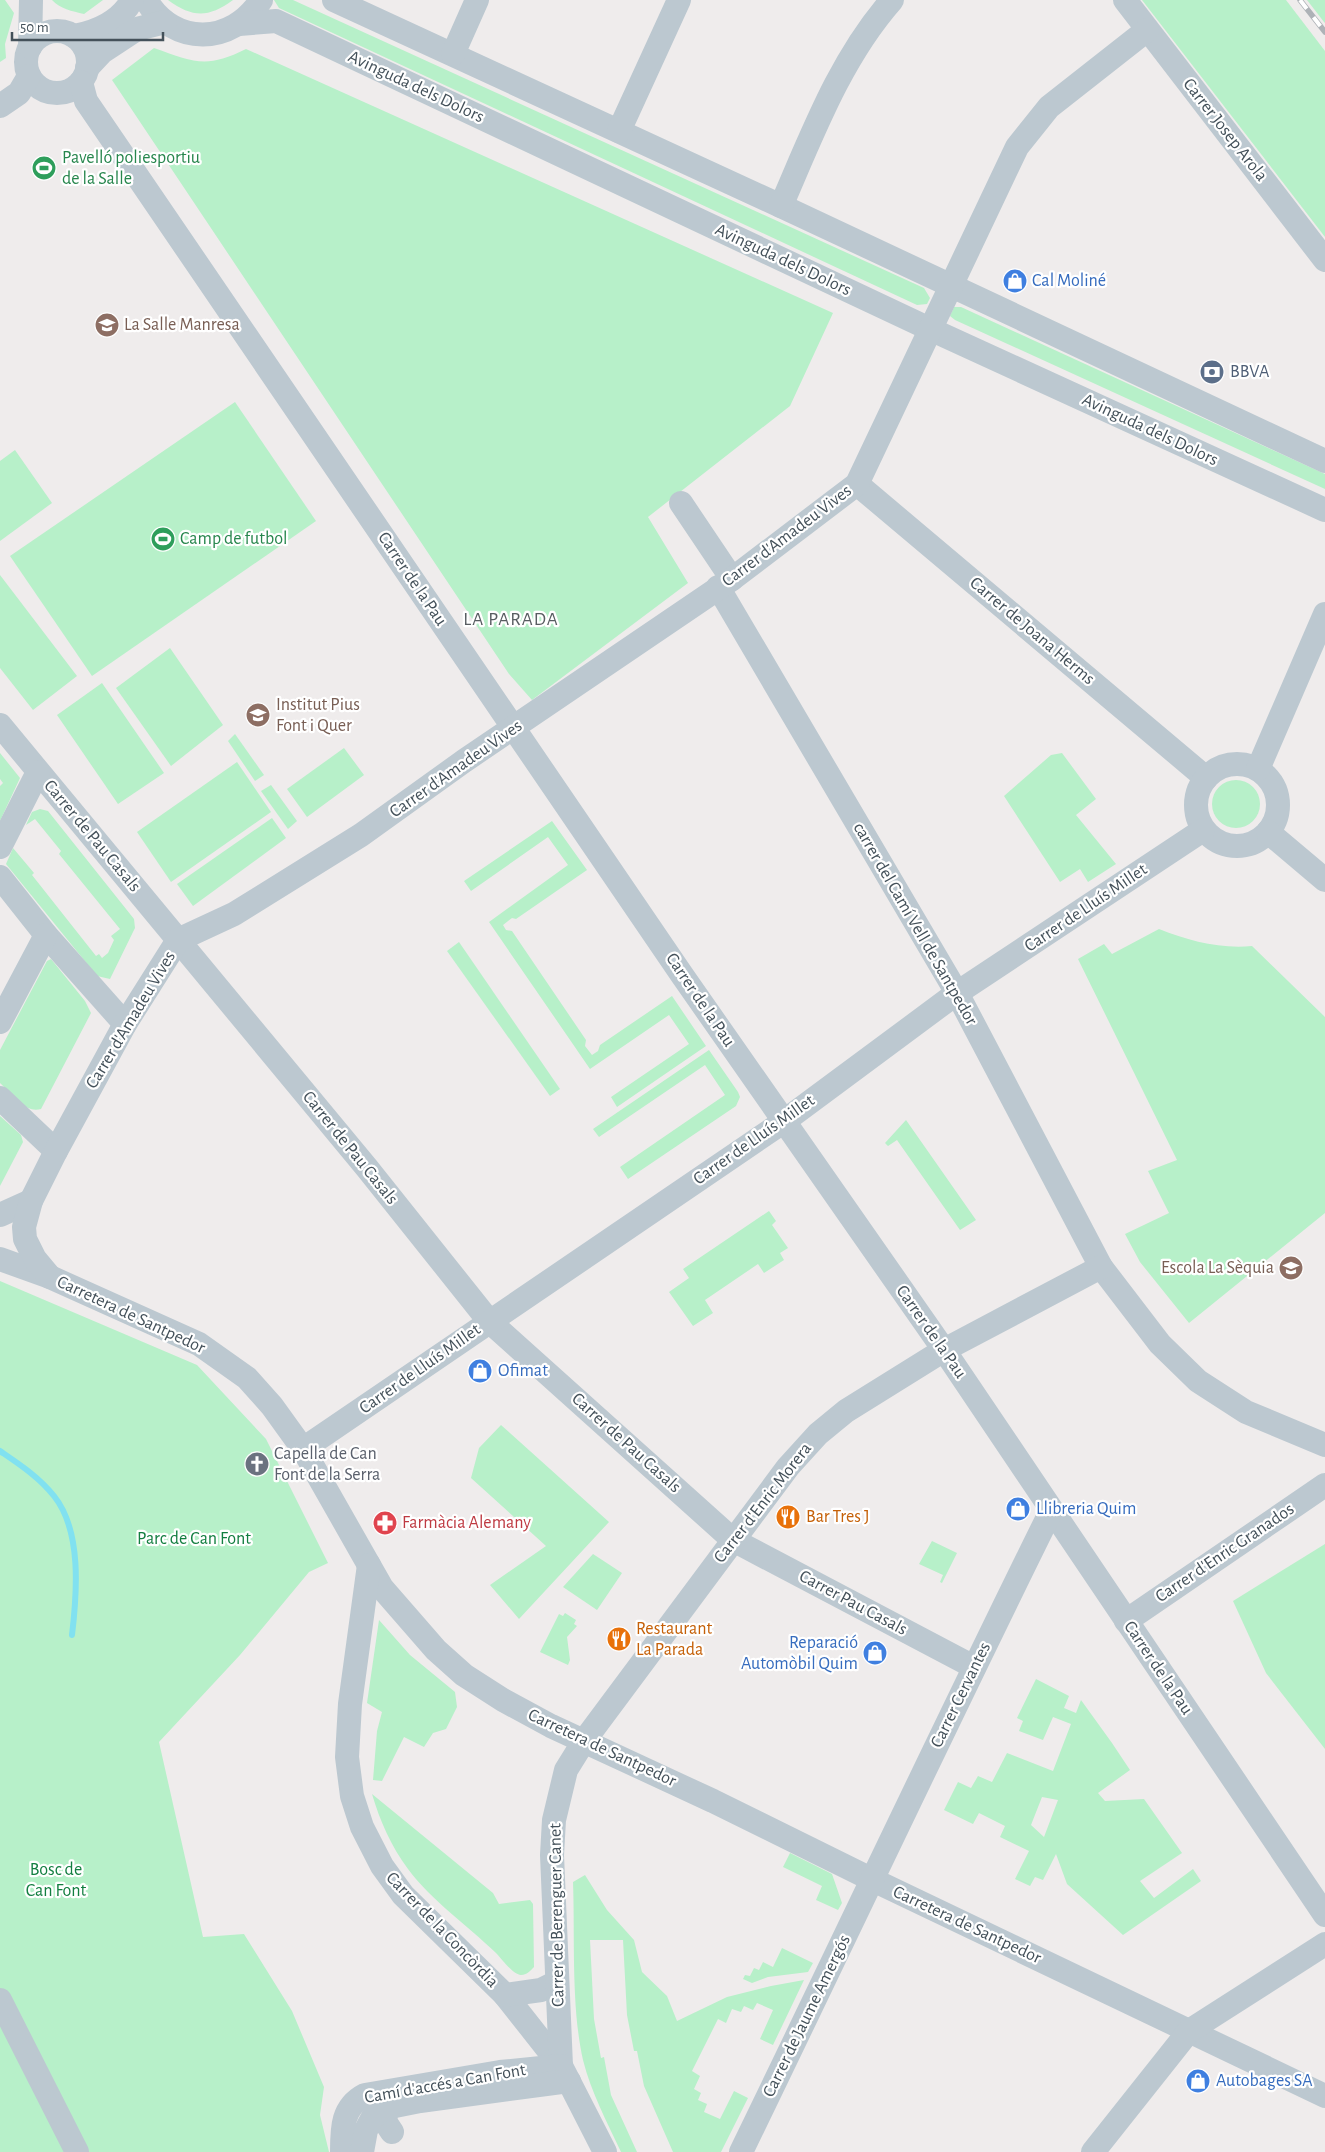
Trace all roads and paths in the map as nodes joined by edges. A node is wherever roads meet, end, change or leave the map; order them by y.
1 (32, 0) edge
2 (132, 0) edge
3 (146, 0) edge
4 (261, 0) edge
5 (334, 0) edge
6 (477, 0) edge
7 (679, 0) edge
8 (892, 0) edge
9 (1124, 0) edge
10 (165, 22) junction
11 (239, 24) junction
12 (1147, 30) junction
13 (70, 34) junction
14 (30, 47) junction
15 (453, 54) junction
16 (84, 75) junction
17 (29, 76) junction
18 (0, 106) edge
19 (619, 131) junction
20 (782, 206) junction
21 (1325, 260) edge
22 (952, 286) junction
23 (932, 330) junction
24 (1325, 461) edge
25 (857, 484) junction
26 (681, 503) dead end
27 (1325, 510) edge
28 (725, 583) junction
29 (1325, 614) edge
30 (0, 725) edge
31 (513, 729) junction
32 (1258, 769) junction
33 (38, 772) junction
34 (1206, 778) junction
35 (1204, 830) junction
36 (1268, 832) junction
37 (0, 847) edge
38 (0, 877) edge
39 (1325, 880) edge
40 (46, 935) junction
41 (178, 940) junction
42 (957, 993) junction
43 (0, 1022) edge
44 (125, 1024) junction
45 (0, 1098) edge
46 (783, 1122) junction
47 (56, 1151) junction
48 (31, 1201) junction
49 (0, 1215) edge
50 (0, 1259) edge
51 (1101, 1267) junction
52 (50, 1277) junction
53 (490, 1321) junction
54 (944, 1350) junction
55 (1325, 1445) edge
56 (303, 1449) junction
57 (1325, 1484) edge
58 (1051, 1510) junction
59 (733, 1540) junction
60 (368, 1565) junction
61 (1126, 1621) junction
62 (974, 1667) junction
63 (584, 1741) junction
64 (873, 1880) junction
65 (1325, 1915) edge
66 (1325, 1944) edge
67 (556, 1982) junction
68 (505, 1995) junction
69 (0, 2000) edge
70 (1189, 2031) junction
71 (565, 2074) junction
72 (1325, 2096) edge
73 (385, 2108) junction
74 (392, 2132) dead end
75 (77, 2152) edge
76 (342, 2152) edge
77 (362, 2152) edge
78 (605, 2152) edge
79 (741, 2152) edge
80 (1093, 2152) edge

1 - 13 street
1 - 14 street
2 - 13 street
3 - 10 street
4 - 11 street
5 - 15 street
6 - 15 street
7 - 19 street
8 - 20 street
9 - 12 street, Carrer Josep Arola
10 - 11 street
10 - 16 street
11 - 23 street, Avinguda dels Dolors
12 - 21 street, Carrer Josep Arola
12 - 22 street, Carrer d'Amadeu Vives
13 - 14 street
13 - 16 street
14 - 17 street
15 - 19 street
16 - 17 street
16 - 31 street, Carrer de la Pau
17 - 18 street
19 - 20 street
20 - 22 street
22 - 23 street, Carrer d'Amadeu Vives
22 - 24 street
23 - 25 street, Carrer d'Amadeu Vives
23 - 27 street, Avinguda dels Dolors
25 - 28 street, Carrer d'Amadeu Vives
25 - 34 street, Carrer de Joana Herms
26 - 28 street, carrer del Camí Vell de Santpedor
28 - 31 street, Carrer d'Amadeu Vives
28 - 42 street, carrer del Camí Vell de Santpedor
29 - 32 street
30 - 33 street, Carrer de Pau Casals
31 - 41 street, Carrer d'Amadeu Vives
31 - 46 street, Carrer de la Pau
32 - 34 street
32 - 36 street
33 - 37 street
33 - 41 street, Carrer de Pau Casals
34 - 35 street
35 - 36 street
35 - 42 street, Carrer de Lluís Millet
36 - 39 street
38 - 40 street
40 - 43 street
40 - 44 street
41 - 44 street, Carrer d'Amadeu Vives
41 - 53 street, Carrer de Pau Casals
42 - 46 street, Carrer de Lluís Millet
42 - 51 street, carrer del Camí Vell de Santpedor
44 - 47 street, Carrer d'Amadeu Vives
45 - 47 street
46 - 53 street, Carrer de Lluís Millet
46 - 54 street, Carrer de la Pau
47 - 48 street, Carrer d'Amadeu Vives
48 - 49 street
48 - 52 street, Carrer d'Amadeu Vives
50 - 52 street, Carretera de Santpedor
51 - 54 street, Carrer d'Enric Morera
51 - 55 street
52 - 56 street, Carretera de Santpedor
53 - 56 street, Carrer de Lluís Millet
53 - 59 street, Carrer de Pau Casals
54 - 58 street, Carrer de la Pau
54 - 59 street, Carrer d'Enric Morera
56 - 60 street, Carretera de Santpedor
57 - 61 street, Carrer d'Enric Granados
58 - 61 street, Carrer de la Pau
58 - 62 street, Carrer Cervantes
59 - 62 street, Carrer Pau Casals
59 - 63 street, Carrer d'Enric Morera
60 - 63 street, Carretera de Santpedor
60 - 68 street, Carrer de la Concòrdia
61 - 65 street, Carrer de la Pau
62 - 64 street, Carrer Cervantes
63 - 64 street, Carretera de Santpedor
63 - 67 street, Carrer de Berenguer Canet
64 - 70 street, Carretera de Santpedor
64 - 79 street, Carrer de Jaume Amergós
66 - 70 street
67 - 68 street
67 - 71 street, Carrer de Berenguer Canet
68 - 71 street, Carrer de la Concòrdia
69 - 75 street
70 - 72 street, Carretera de Santpedor
70 - 80 street
71 - 73 street
71 - 76 street, Camí d'accés a Can Font
71 - 78 street, Carrer de la Concòrdia
73 - 74 street
73 - 77 street

